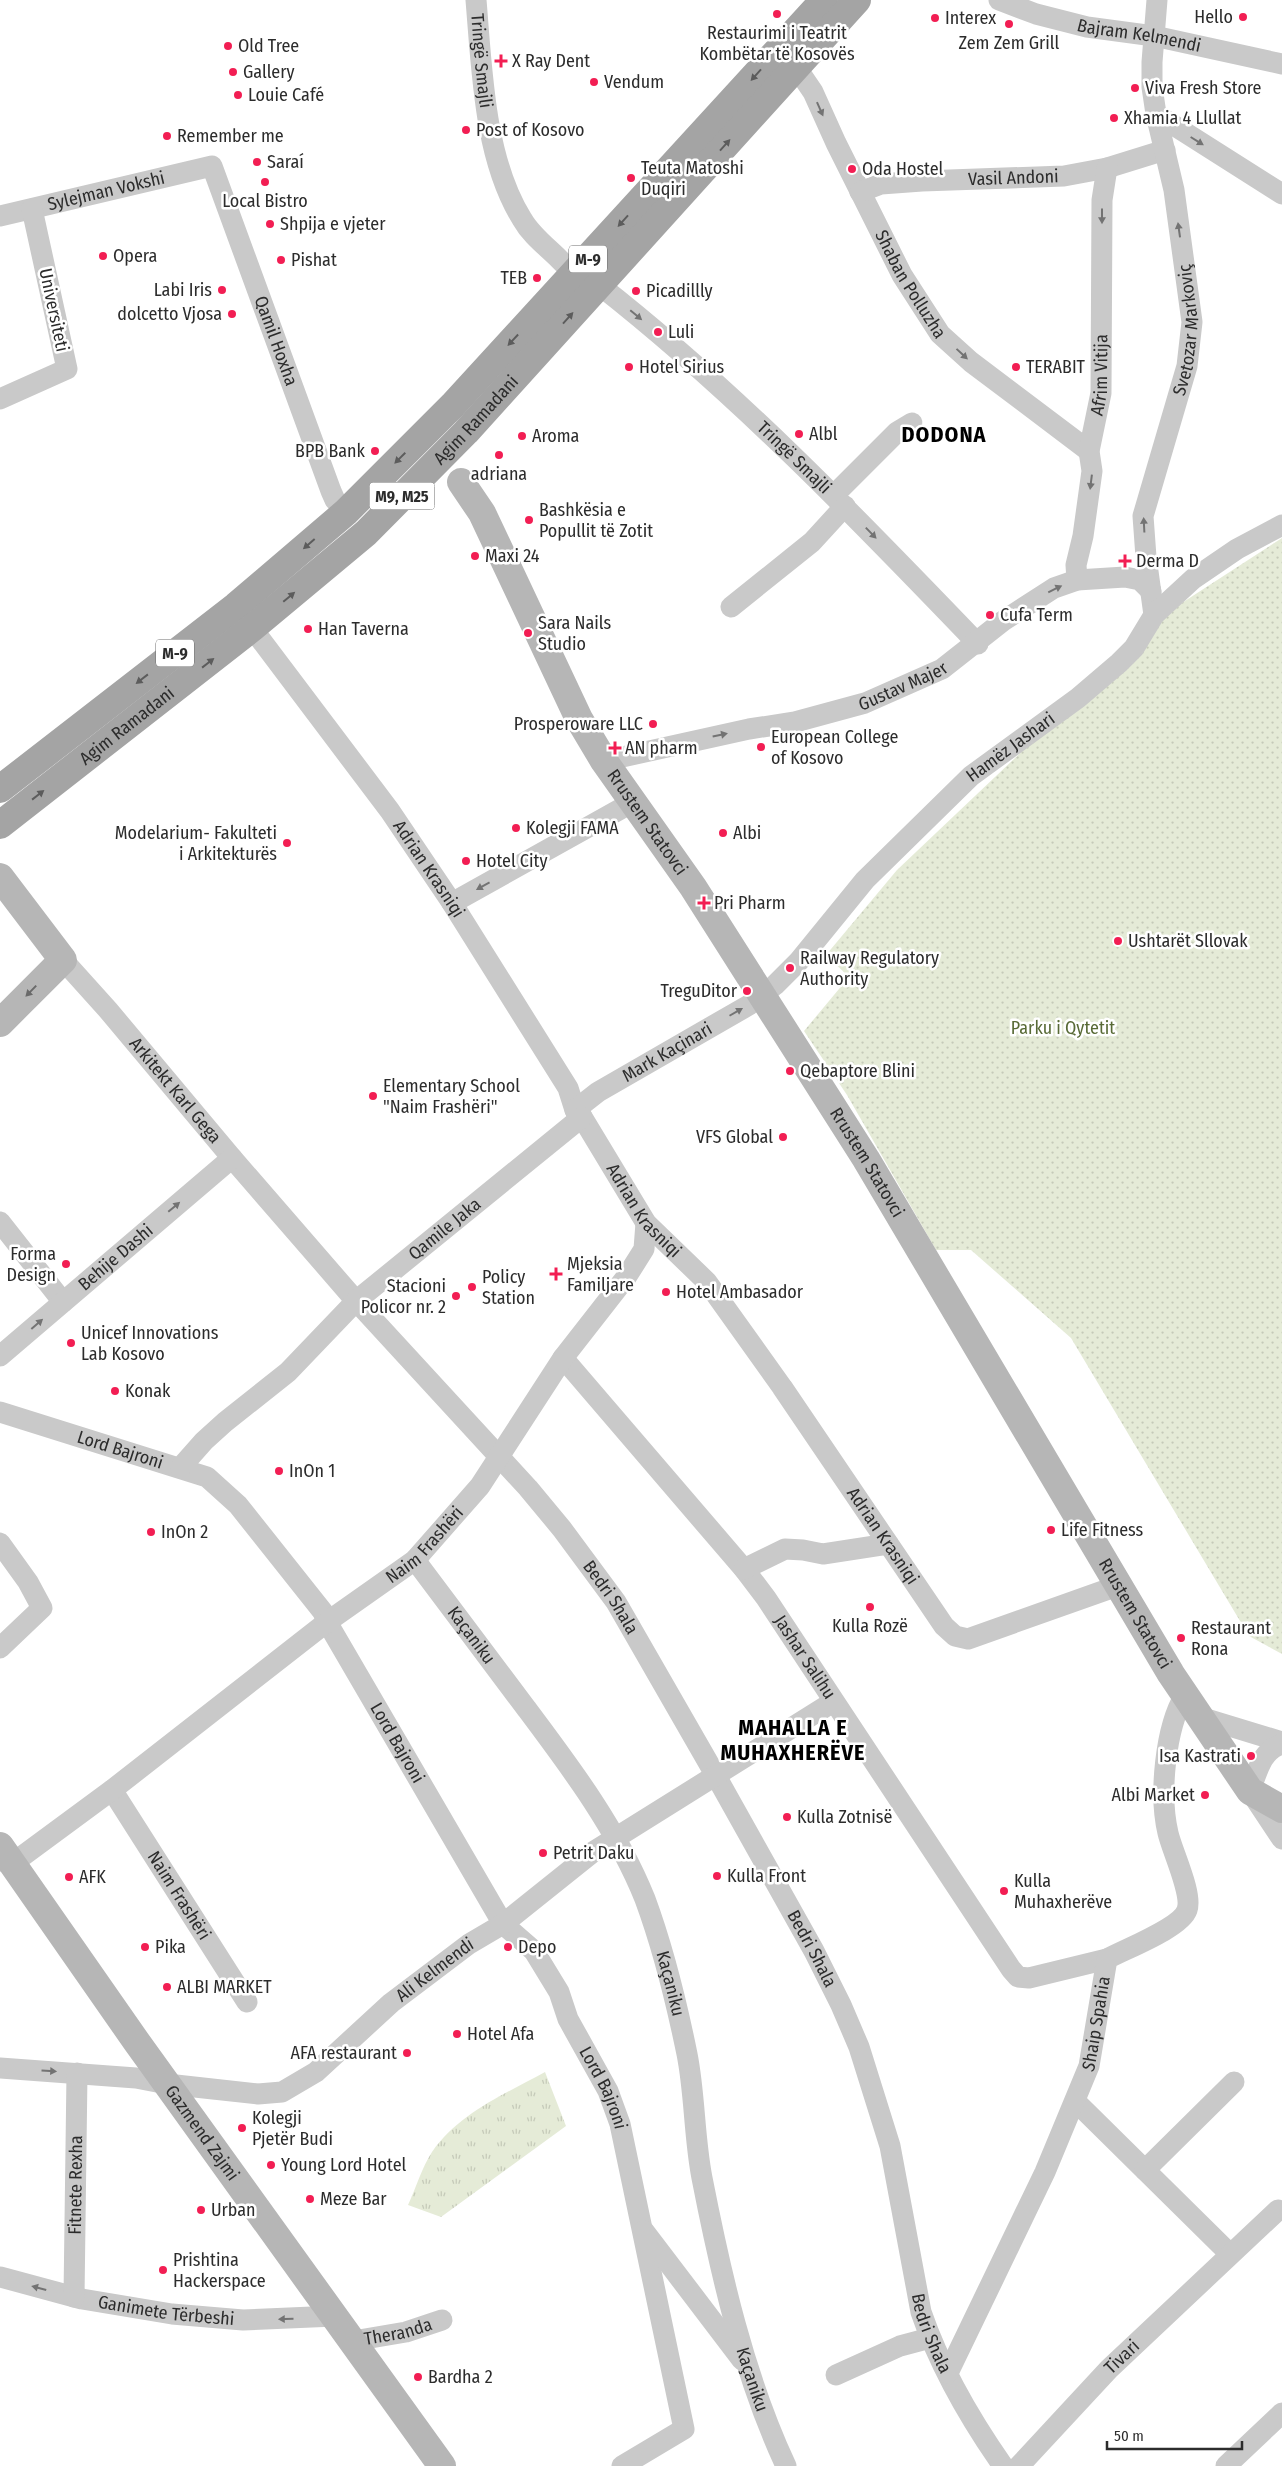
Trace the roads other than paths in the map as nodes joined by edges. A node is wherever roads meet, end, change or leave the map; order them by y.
1 (476, 0) edge
2 (824, 0) edge
3 (857, 0) edge
4 (998, 0) edge
5 (1157, 0) edge
6 (1154, 36) junction
7 (1282, 64) edge
8 (796, 67) junction
9 (1156, 114) junction
10 (1165, 150) junction
11 (212, 166) joint
12 (1107, 168) junction
13 (860, 192) junction
14 (1282, 194) edge
15 (32, 209) junction
16 (0, 216) edge
17 (573, 276) junction
18 (598, 284) junction
19 (0, 399) edge
20 (912, 423) dead end
21 (1089, 451) junction
22 (439, 460) joint
23 (461, 482) dead end
24 (839, 500) junction
25 (346, 512) junction
26 (1282, 525) edge
27 (329, 564) joint
28 (1077, 580) junction
29 (1151, 591) junction
30 (731, 607) dead end
31 (1154, 615) junction
32 (252, 628) junction
33 (978, 644) junction
34 (604, 761) junction
35 (0, 789) edge
36 (633, 802) junction
37 (0, 825) edge
38 (0, 877) edge
39 (452, 903) junction
40 (63, 960) junction
41 (762, 997) junction
42 (0, 1023) edge
43 (578, 1113) junction
44 (232, 1158) junction
45 (0, 1222) edge
46 (646, 1223) junction
47 (356, 1301) junction
48 (64, 1302) junction
49 (0, 1356) edge
50 (563, 1358) junction
51 (0, 1412) edge
52 (499, 1456) junction
53 (181, 1467) junction
54 (0, 1542) edge
55 (888, 1544) junction
56 (415, 1560) junction
57 (744, 1569) junction
58 (1120, 1584) junction
59 (327, 1622) junction
60 (0, 1648) edge
61 (1185, 1695) junction
62 (833, 1702) junction
63 (1200, 1717) junction
64 (1282, 1743) edge
65 (716, 1776) junction
66 (112, 1790) junction
67 (1250, 1791) junction
68 (1282, 1809) edge
69 (616, 1838) junction
70 (1282, 1839) edge
71 (4, 1857) edge
72 (503, 1924) junction
73 (1107, 1958) junction
74 (247, 2002) dead end
75 (0, 2068) edge
76 (76, 2073) junction
77 (1234, 2082) dead end
78 (167, 2084) junction
79 (1075, 2101) junction
80 (1145, 2170) junction
81 (1278, 2210) dead end
82 (640, 2225) junction
83 (1230, 2254) junction
84 (0, 2277) edge
85 (74, 2297) junction
86 (335, 2316) junction
87 (442, 2320) dead end
88 (930, 2338) junction
89 (353, 2341) junction
90 (748, 2369) junction
91 (948, 2373) junction
92 (836, 2376) dead end
93 (1282, 2413) edge
94 (442, 2466) edge
95 (622, 2466) edge
96 (786, 2466) edge
97 (1003, 2466) edge
98 (1019, 2466) edge
99 (1226, 2466) edge

1 - 17 street, Tringë Smajli
2 -> 17 main road, Agim Ramadani / M-9
3 - 8 main road, Agim Ramadani / M-9
4 - 6 street, Bajram Kelmendi
5 - 6 street, Svetozar Markoviç
6 - 7 street, Bajram Kelmendi
6 - 9 street, Svetozar Markoviç
8 -> 13 street, Shaban Polluzha
18 -> 8 main road, Agim Ramadani / M-9
9 - 10 street, Svetozar Markoviç
9 -> 14 street
10 - 12 street, Vasil Andoni
29 -> 10 street, Svetozar Markoviç
11 - 15 street, Sylejman Vokshi
11 - 25 street, Qamil Hoxha
12 - 13 street, Vasil Andoni
12 -> 21 street, Afrim Vitija
13 -> 21 street, Shaban Polluzha
15 - 16 street, Sylejman Vokshi
15 - 19 street, Universiteti
17 -> 25 main road, Agim Ramadani / M-9
22 -> 18 main road, Agim Ramadani / M-9
18 -> 24 street, Tringë Smajli
20 - 24 street
21 -> 28 street, Afrim Vitija
22 - 27 main road, Agim Ramadani / M9, M25
23 - 34 street, Rrustem Statovci
24 - 30 street
24 -> 33 street, Tringë Smajli
25 -> 35 main road, Agim Ramadani / M-9
26 - 31 street, Hamëz Jashari
32 -> 27 main road, Agim Ramadani / M-9
28 - 29 street, Gustav Majer
33 -> 28 street, Gustav Majer
29 - 31 street
31 - 41 street, Hamëz Jashari
37 -> 32 main road, Agim Ramadani / M-9
32 - 39 street, Adrian Krasniqi
34 -> 33 street, Gustav Majer
34 - 36 street, Rrustem Statovci
36 -> 39 street
36 - 41 street, Rrustem Statovci
38 - 40 street, Arkitekt Karl Gega
39 - 43 street, Adrian Krasniqi
40 -> 42 street
40 - 44 street, Arkitekt Karl Gega
43 -> 41 street, Mark Kaçinari
41 - 58 street, Rrustem Statovci
43 - 46 street, Adrian Krasniqi
43 - 47 street, Qamile Jaka
44 - 47 street, Arkitekt Karl Gega
48 -> 44 street, Behije Dashi
45 - 48 street
46 - 50 street, Naim Frashëri
46 - 55 street, Adrian Krasniqi
47 - 52 street, Arkitekt Karl Gega
47 - 53 street, Qamile Jaka
49 -> 48 street, Behije Dashi
50 - 52 street, Naim Frashëri
50 - 57 street, Jashar Salihu
51 - 53 street, Lord Bajroni
52 - 56 street, Naim Frashëri
52 - 65 street, Bedri Shala
53 - 59 street, Lord Bajroni
54 - 60 street
55 - 57 street
55 - 58 street, Adrian Krasniqi
56 - 59 street, Naim Frashëri
56 - 69 street, Kaçaniku
57 - 62 street, Jashar Salihu
58 - 61 street, Rrustem Statovci
59 - 66 street, Naim Frashëri
59 - 72 street, Lord Bajroni
61 - 63 street, Rrustem Statovci
61 - 73 street, Shaip Spahia
62 - 65 street, Ali Kelmendi
62 - 73 street, Jashar Salihu
63 - 64 street
63 - 67 street, Rrustem Statovci
64 - 67 street
65 - 69 street, Ali Kelmendi
65 - 88 street, Bedri Shala
66 - 71 street, Naim Frashëri
66 - 74 street, Naim Frashëri
67 - 68 street
67 - 70 street, Rrustem Statovci
69 - 72 street, Ali Kelmendi
69 - 90 street, Kaçaniku
71 - 78 street, Gazmend Zajmi
72 - 78 street, Ali Kelmendi
72 - 82 street, Lord Bajroni
73 - 79 street, Shaip Spahia
75 -> 76 street, Ali Kelmendi
76 - 78 street, Ali Kelmendi
76 - 85 street, Fitnete Rexha
77 - 80 street
78 - 86 street, Gazmend Zajmi
79 - 80 street
79 - 91 street, Shaip Spahia
80 - 83 street
81 - 83 street, Tivari
82 - 90 street, Lord Bajroni
82 - 95 street, Lord Bajroni
83 - 98 street, Tivari
85 -> 84 street, Ganimete Tërbeshi
86 -> 85 street, Ganimete Tërbeshi
86 - 89 street, Gazmend Zajmi
87 - 89 street, Theranda
88 - 91 street, Bedri Shala
88 - 92 street
89 - 94 street, Gazmend Zajmi
90 - 96 street, Kaçaniku
91 - 97 street, Bedri Shala
93 - 99 street

